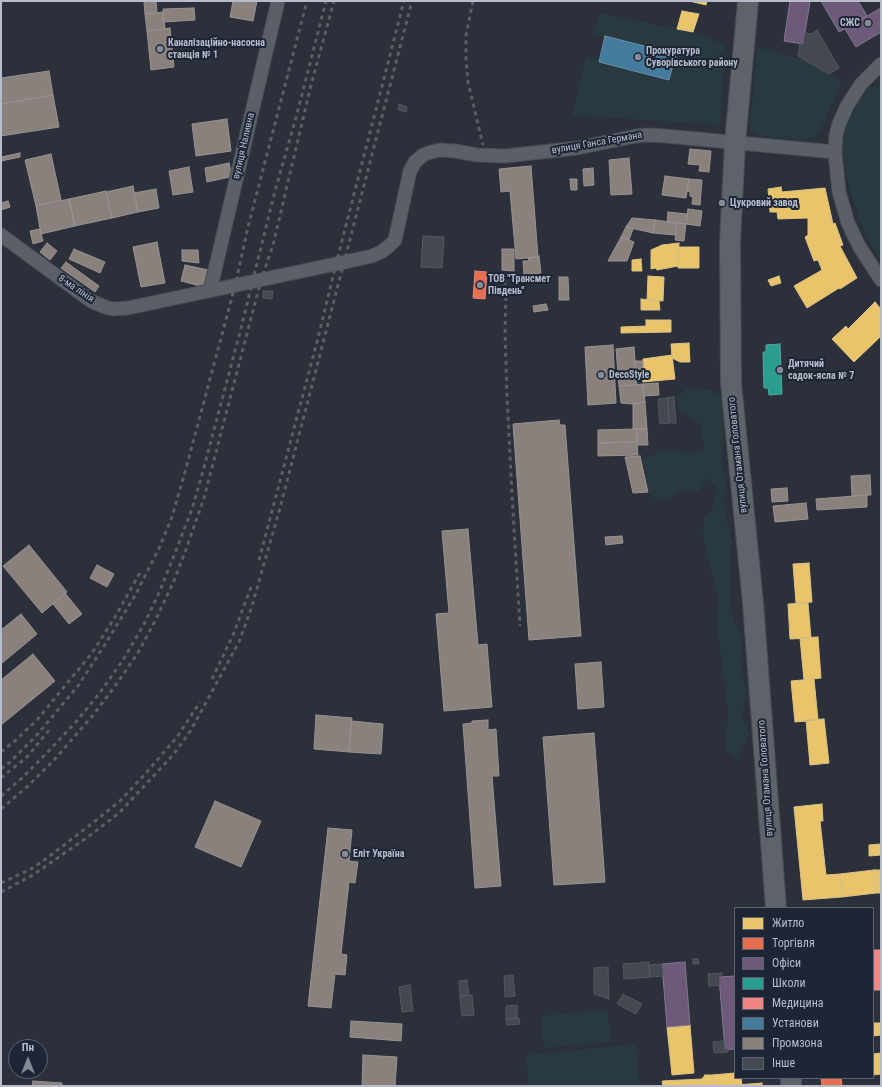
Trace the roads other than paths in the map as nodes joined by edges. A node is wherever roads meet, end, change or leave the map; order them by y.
1 (278, 1) edge
2 (748, 1) edge
3 (881, 64) edge
4 (735, 142) junction
5 (431, 152) joint
6 (835, 152) junction
7 (1, 236) edge
8 (881, 280) edge
9 (210, 291) junction
10 (776, 907) edge

1 - 9 street, вулиця Наливна
2 - 4 main road, вулиця Отамана Головатого
3 - 6 street
4 - 5 street, вулиця Ганса Германа
4 - 6 street, вулиця Ганса Германа
4 - 10 main road, вулиця Отамана Головатого
5 - 9 street, 8-ма лінія
6 - 8 street
7 - 9 street, 8-ма лінія

